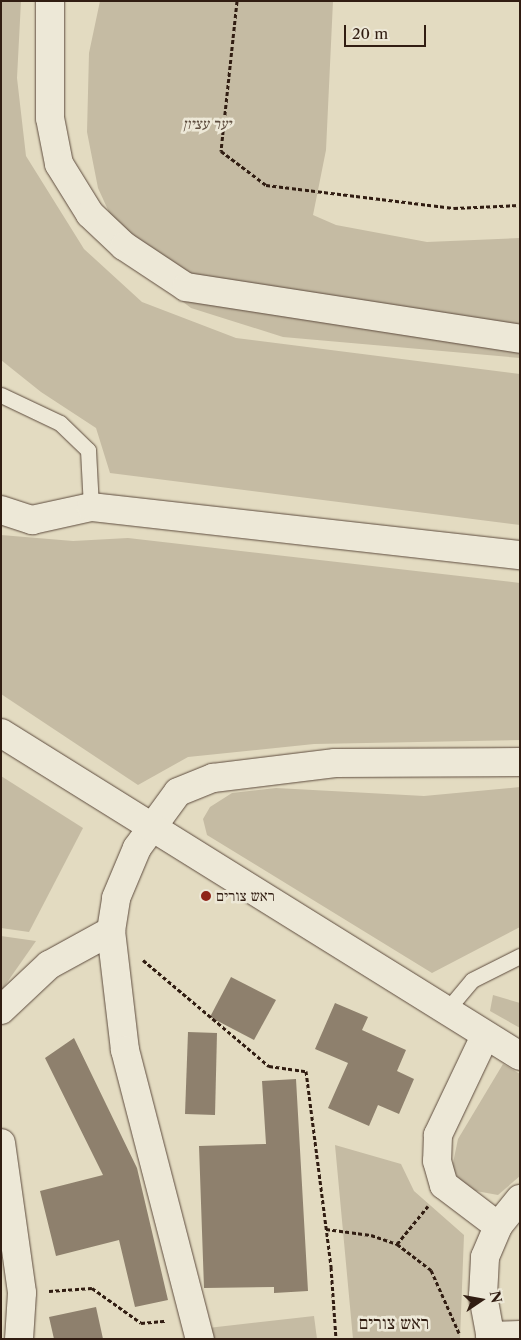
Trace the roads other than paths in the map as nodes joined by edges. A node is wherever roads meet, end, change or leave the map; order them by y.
1 (50, 1) edge
2 (520, 339) edge
3 (1, 395) edge
4 (91, 507) junction
5 (1, 510) edge
6 (520, 555) edge
7 (1, 733) edge
8 (520, 762) edge
9 (150, 828) junction
10 (111, 931) junction
11 (520, 956) edge
12 (2, 1011) edge
13 (446, 1011) junction
14 (486, 1036) junction
15 (520, 1056) edge
16 (1, 1143) edge
17 (520, 1199) edge
18 (498, 1226) junction
19 (198, 1329) edge
20 (520, 1335) edge
21 (490, 1337) edge
22 (18, 1339) edge

1 - 2 street
3 - 4 lane
4 - 5 street
4 - 6 street
7 - 9 street
8 - 9 street
9 - 10 street
9 - 13 street
10 - 12 street
10 - 19 street
11 - 13 lane
13 - 14 street
14 - 15 street
14 - 18 street
16 - 22 street
17 - 18 street
18 - 21 street
20 - 21 street

